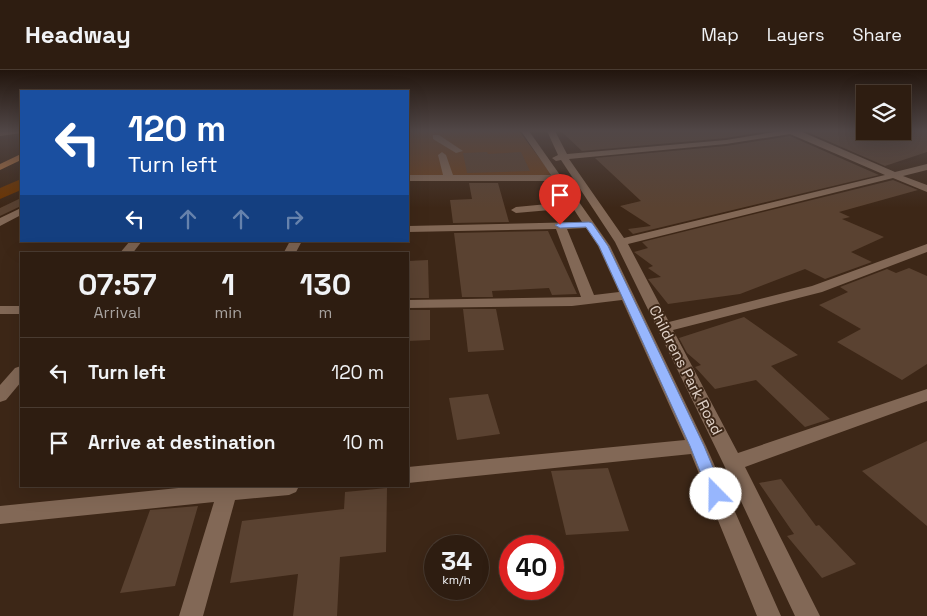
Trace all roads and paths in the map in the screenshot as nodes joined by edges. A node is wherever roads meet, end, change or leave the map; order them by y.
1 (443, 156) edge
2 (542, 156) edge
3 (581, 156) edge
4 (851, 156) edge
5 (20, 157) edge
6 (564, 158) junction
7 (544, 159) junction
8 (0, 167) edge
9 (927, 167) edge
10 (896, 176) junction
11 (409, 178) edge
12 (449, 178) junction
13 (557, 178) junction
14 (927, 188) edge
15 (576, 205) junction
16 (516, 210) dead end
17 (20, 212) edge
18 (0, 223) edge
19 (560, 225) junction
20 (589, 225) junction
21 (409, 229) edge
22 (135, 242) edge
23 (621, 242) junction
24 (927, 248) edge
25 (127, 252) edge
26 (626, 295) junction
27 (590, 300) junction
28 (409, 304) edge
29 (0, 310) edge
30 (20, 310) edge
31 (665, 327) junction
32 (20, 373) edge
33 (927, 395) edge
34 (0, 396) edge
35 (697, 446) junction
36 (733, 463) junction
37 (409, 475) edge
38 (269, 487) edge
39 (228, 489) edge
40 (0, 514) edge
41 (191, 616) edge
42 (769, 616) edge
43 (808, 616) edge

1 - 12 street
2 - 7 street
3 - 6 street
4 - 10 street
5 - 8 main road
6 - 7 street
6 - 23 street, Childrens Park Road
7 - 13 street
9 - 10 street
10 - 14 street
10 - 23 street
11 - 12 street
12 - 13 street
13 - 15 street
15 - 16 street
15 - 20 street
17 - 18 street
19 - 20 street
19 - 21 street
19 - 27 street
20 - 26 street
22 - 25 street
23 - 31 street, Childrens Park Road
24 - 31 street
26 - 27 street
26 - 35 street
27 - 28 street
29 - 30 street
31 - 36 street, Childrens Park Road
32 - 34 street
33 - 36 street
35 - 37 street
35 - 42 street
36 - 43 street, Childrens Park Road
38 - 39 street
39 - 40 street
39 - 41 street

